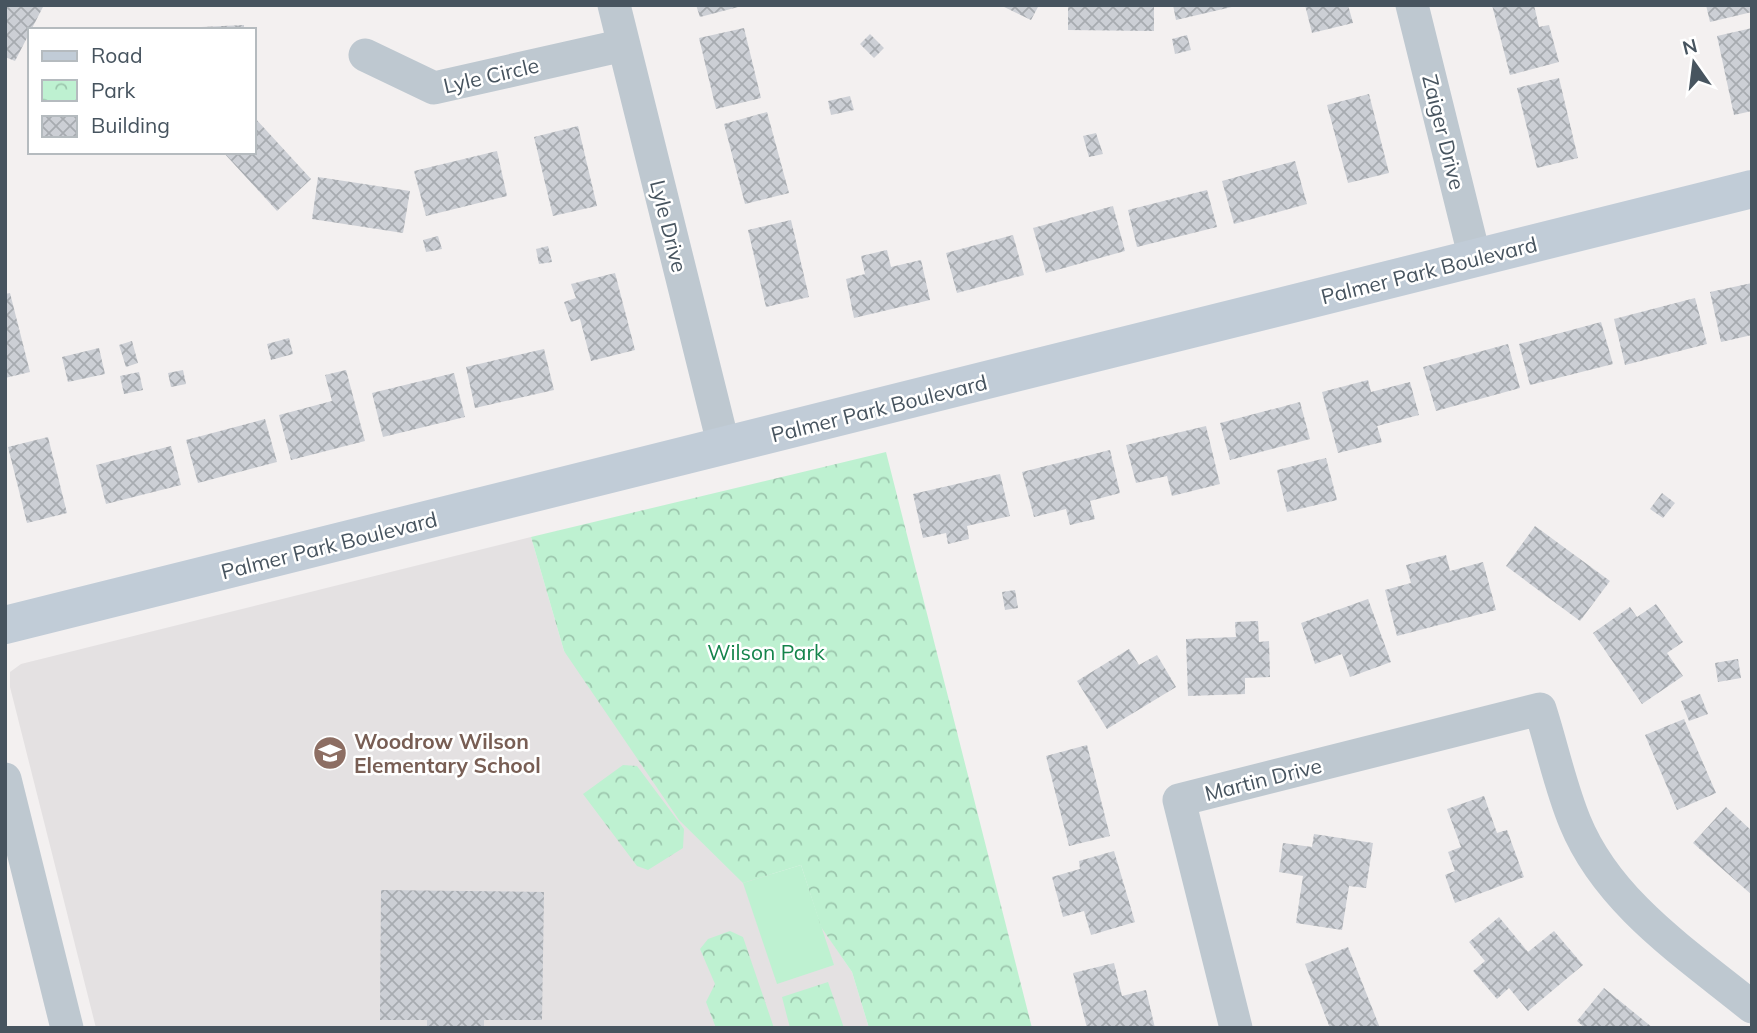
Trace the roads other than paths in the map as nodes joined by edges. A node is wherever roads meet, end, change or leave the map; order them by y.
1 (614, 5) edge
2 (1412, 5) edge
3 (624, 45) junction
4 (365, 54) dead end
5 (1752, 189) edge
6 (1475, 258) junction
7 (724, 447) junction
8 (5, 625) edge
9 (5, 779) edge
10 (1752, 1007) edge
11 (67, 1028) edge
12 (1236, 1028) edge

1 - 3 street, Lyle Drive
2 - 6 street, Zaiger Drive
3 - 4 street, Lyle Circle
3 - 7 street, Lyle Drive
5 - 6 main road, Palmer Park Boulevard
6 - 7 main road, Palmer Park Boulevard
7 - 8 main road, Palmer Park Boulevard
9 - 11 street
10 - 12 street, Martin Drive

